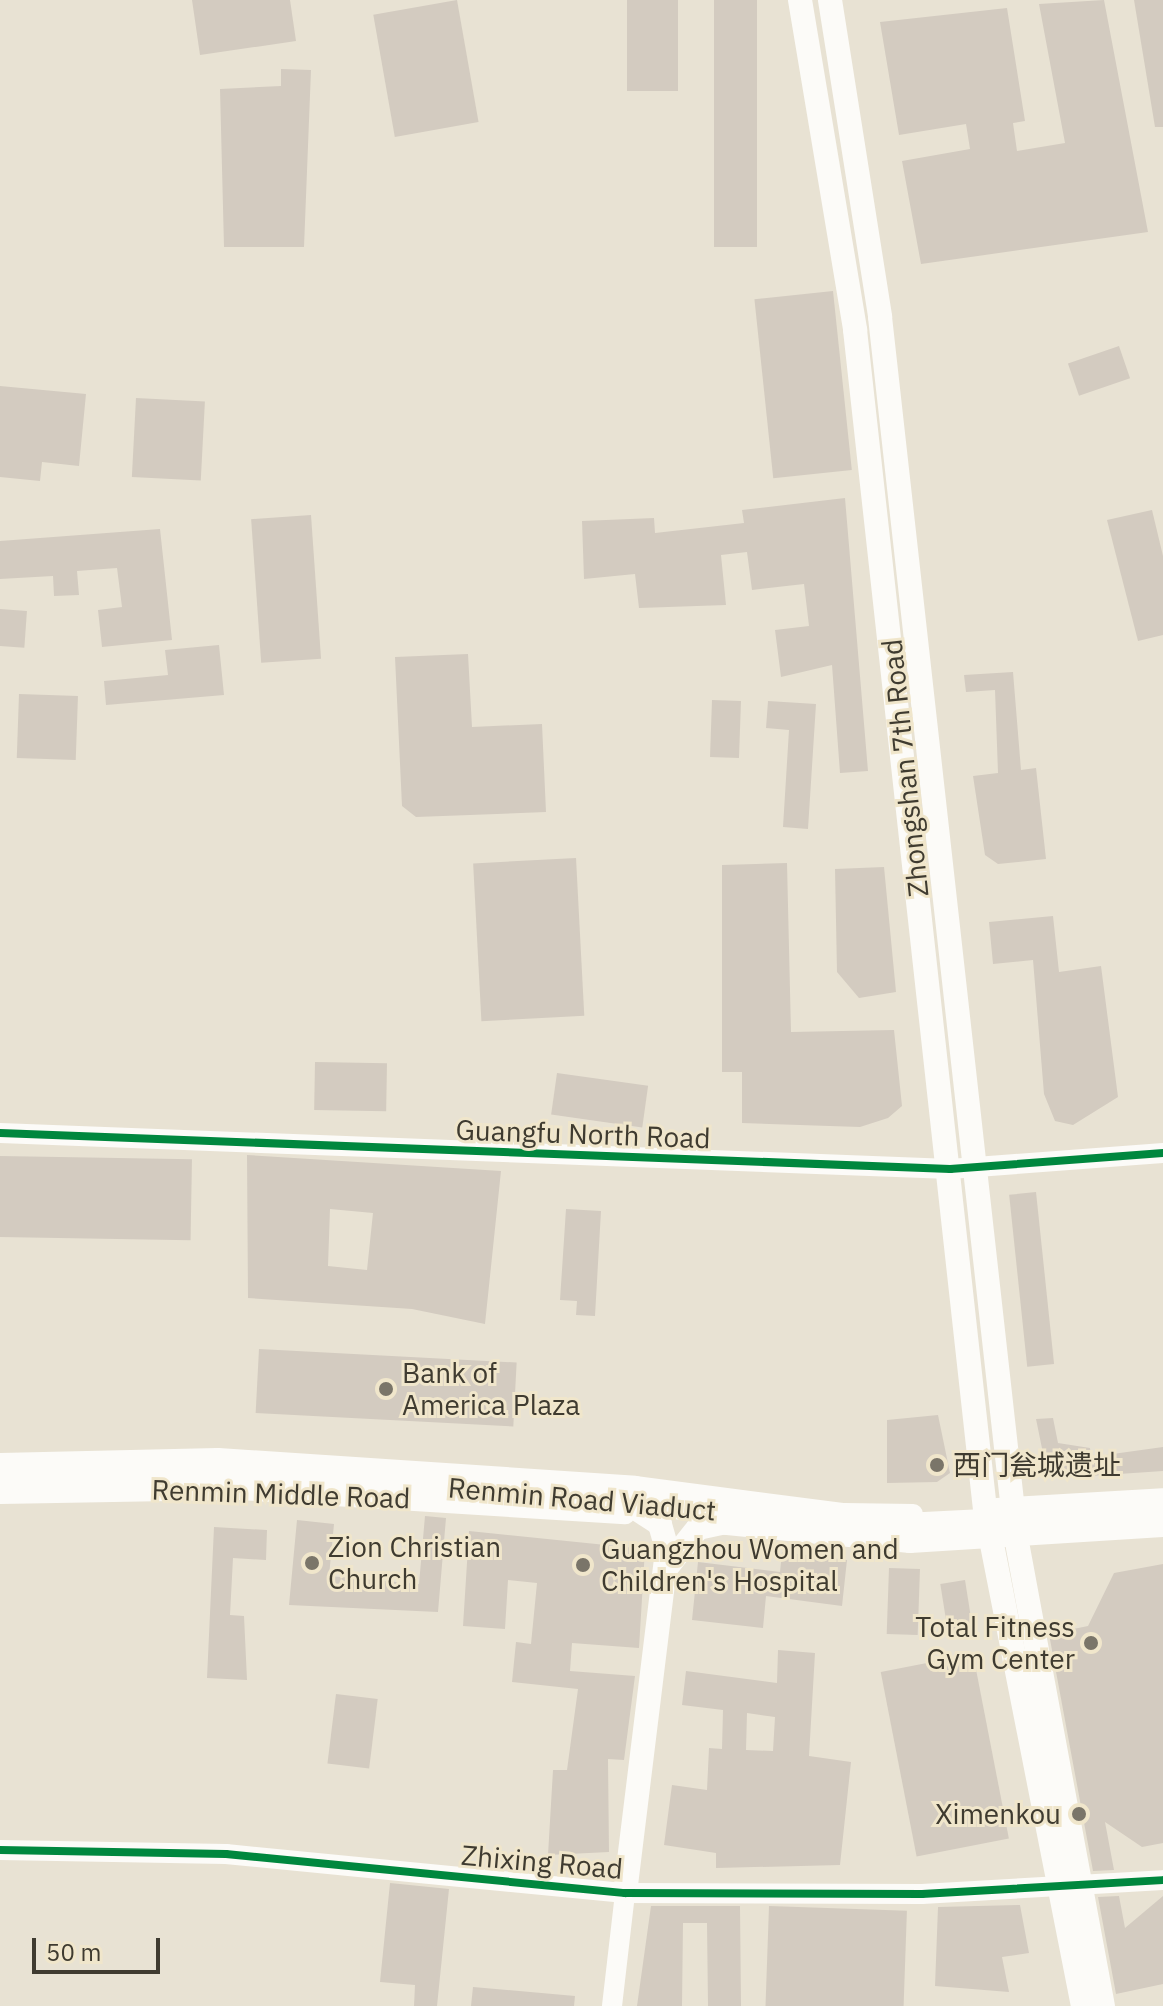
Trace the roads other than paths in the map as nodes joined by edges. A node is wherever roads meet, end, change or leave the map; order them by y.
1 (800, 0) edge
2 (830, 0) edge
3 (0, 1133) edge
4 (1163, 1153) edge
5 (977, 1167) junction
6 (950, 1169) junction
7 (0, 1463) edge
8 (0, 1478) edge
9 (0, 1494) edge
10 (615, 1497) junction
11 (1163, 1498) edge
12 (1012, 1507) junction
13 (985, 1509) junction
14 (1163, 1512) edge
15 (805, 1520) junction
16 (1163, 1527) edge
17 (1016, 1537) junction
18 (991, 1539) junction
19 (667, 1567) junction
20 (0, 1850) edge
21 (1163, 1880) edge
22 (1070, 1889) junction
23 (625, 1893) junction
24 (612, 2006) edge
25 (1083, 2006) edge
26 (1103, 2006) edge

1 - 6 main road, Zhongshan 7th Road
2 - 5 main road, Zhongshan 7th Road
3 - 6 street, Guangfu North Road
4 - 5 street, Guangfu North Road
5 - 6 street, Guangfu North Road
5 - 12 main road, Zhongshan 7th Road
6 - 13 main road, Zhongshan 7th Road
7 - 13 street, Renmin Middle Road
8 - 10 main road, Renmin Road Viaduct
9 - 18 street, Renmin Middle Road
10 - 15 main road, Renmin Road Viaduct
10 - 19 main road
11 - 12 street, Renmin Middle Road
12 - 13 street, Renmin Middle Road
12 - 17 main road, Zhongshan 7th Road
13 - 18 main road, Zhongshan 7th Road
14 - 15 main road, Renmin Road Viaduct
15 - 19 main road
16 - 17 street, Renmin Middle Road
17 - 18 street, Renmin Middle Road
17 - 22 main road, Zhongshan 7th Road
18 - 22 main road, Zhongshan 7th Road
19 - 23 main road
20 - 23 street, Zhixing Road
21 - 22 street, Zhixing Road
22 - 23 street, Zhixing Road
22 - 25 main road
22 - 26 main road
23 - 24 street

